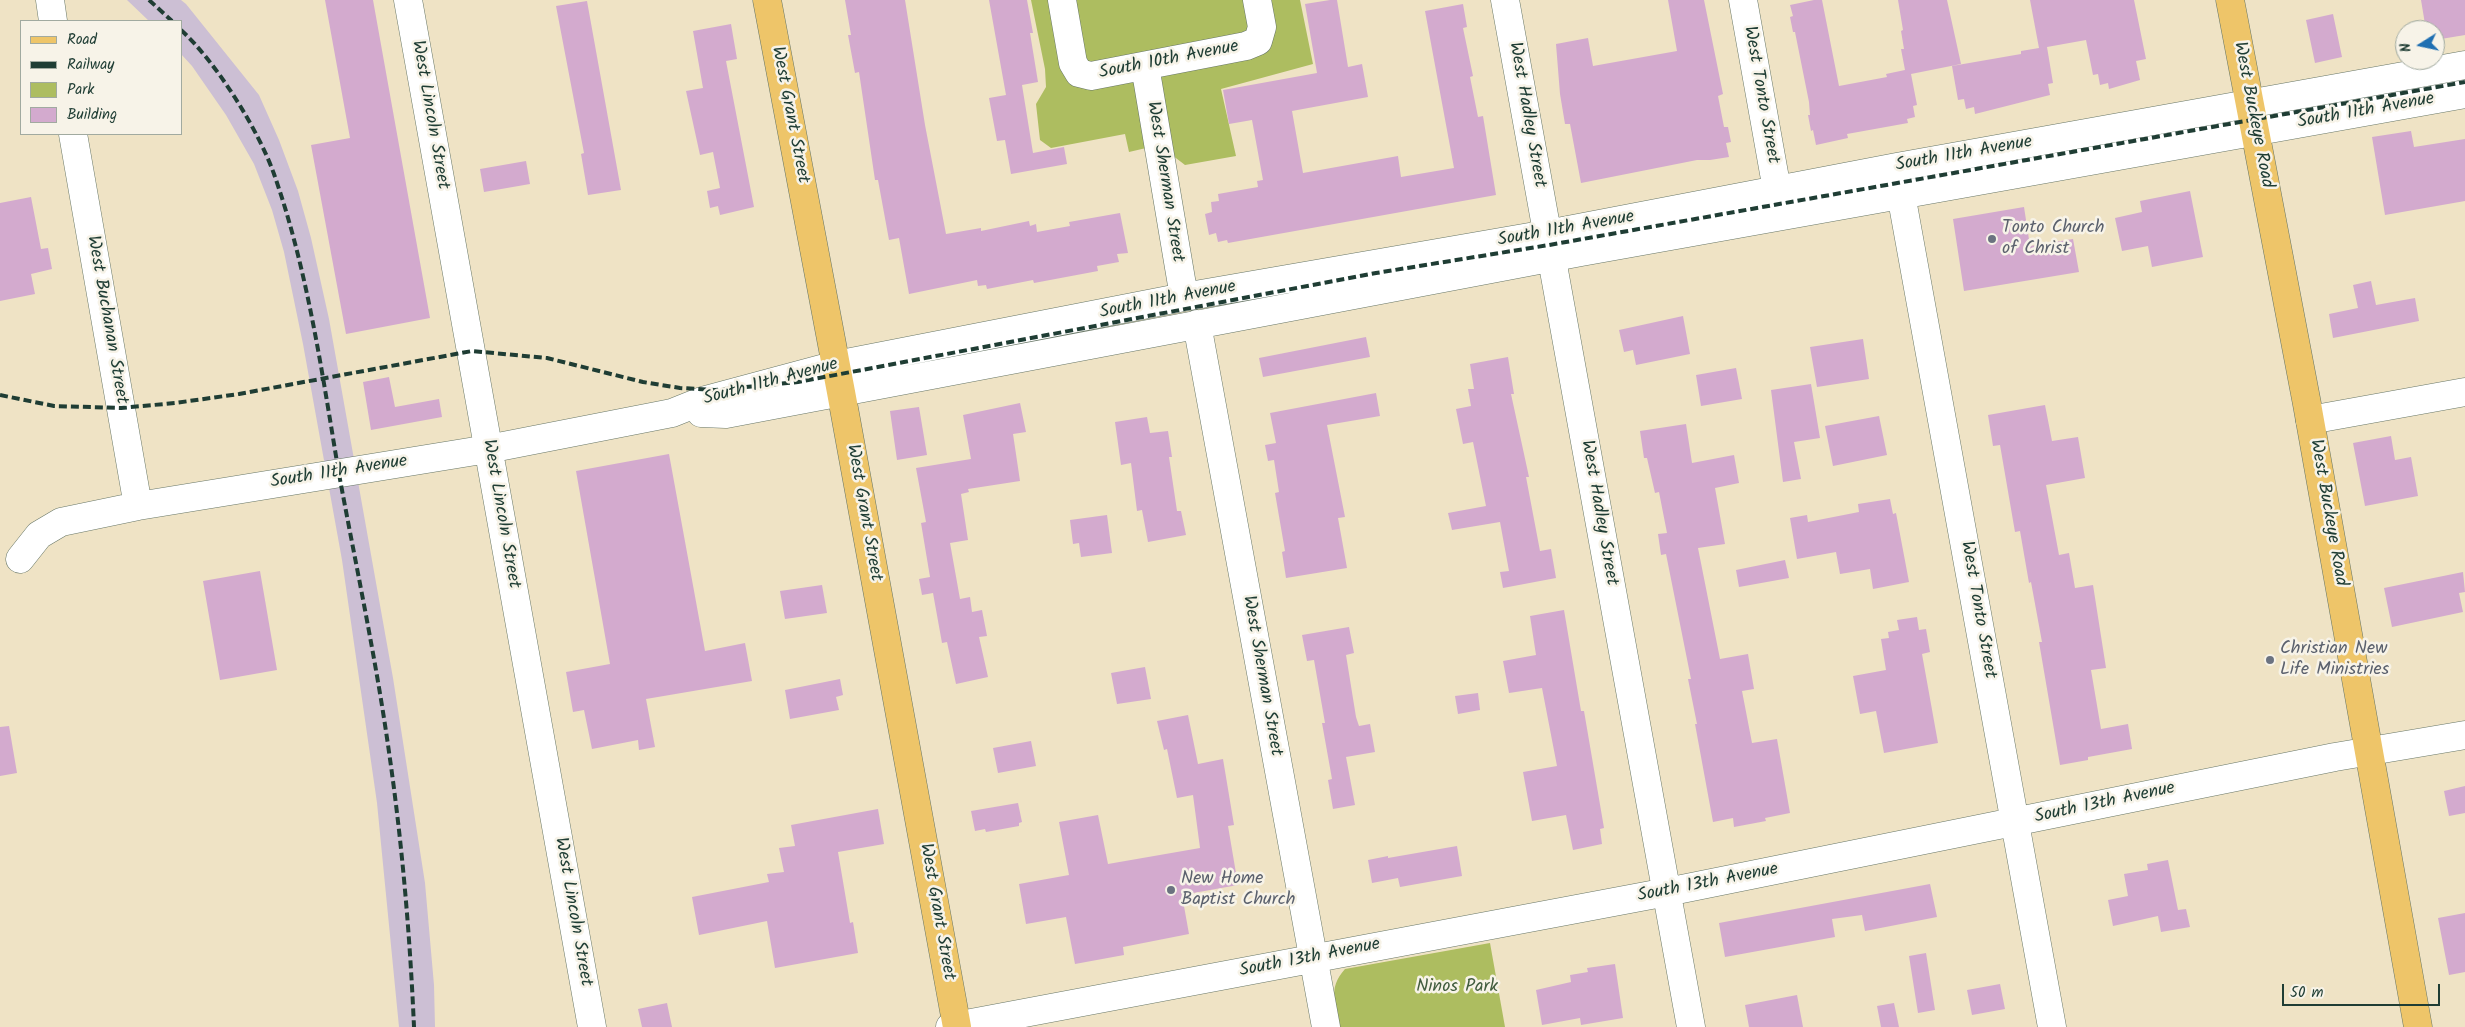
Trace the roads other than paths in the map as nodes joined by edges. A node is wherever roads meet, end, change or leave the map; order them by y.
1 (50, 0) edge
2 (408, 0) edge
3 (767, 0) edge
4 (1062, 0) edge
5 (1257, 0) edge
6 (1505, 0) edge
7 (1743, 0) edge
8 (2230, 0) edge
9 (53, 20) edge
10 (2465, 65) edge
11 (1145, 66) junction
12 (2465, 94) edge
13 (2252, 119) junction
14 (73, 135) edge
15 (1776, 190) junction
16 (1901, 194) junction
17 (1549, 246) junction
18 (1184, 297) junction
19 (1197, 324) junction
20 (836, 365) junction
21 (841, 392) junction
22 (2465, 392) edge
23 (672, 413) junction
24 (2310, 420) junction
25 (488, 449) junction
26 (138, 506) junction
27 (20, 558) dead end
28 (2465, 735) edge
29 (2370, 751) junction
30 (2015, 822) junction
31 (1667, 892) junction
32 (1313, 958) junction
33 (592, 1027) edge
34 (955, 1027) edge
35 (1326, 1027) edge
36 (1691, 1027) edge
37 (2052, 1027) edge
38 (2418, 1027) edge

1 - 9 street
2 - 25 street, West Lincoln Street
3 - 20 main road, West Grant Street
4 - 11 street, South 10th Avenue
5 - 11 street, South 10th Avenue
6 - 17 street, West Hadley Street
7 - 15 street, West Tonto Street
8 - 13 main road, West Buckeye Road
10 - 13 street, South 11th Avenue
11 - 18 street, West Sherman Street
12 - 13 street, South 11th Avenue
13 - 15 street, South 11th Avenue
13 - 16 street, South 11th Avenue
13 - 24 main road, West Buckeye Road
14 - 26 street, West Buchanan Street
15 - 17 street, South 11th Avenue
16 - 17 street, South 11th Avenue
16 - 30 street, West Tonto Street
17 - 18 street, South 11th Avenue
17 - 19 street, South 11th Avenue
17 - 31 street, West Hadley Street
18 - 20 street, South 11th Avenue
19 - 21 street, South 11th Avenue
19 - 32 street, West Sherman Street
20 - 21 main road, West Grant Street
20 - 23 street, South 11th Avenue
21 - 23 street, South 11th Avenue
21 - 34 main road, West Grant Street
22 - 24 street
23 - 25 street, South 11th Avenue
24 - 29 main road, West Buckeye Road
25 - 26 street, South 11th Avenue
25 - 33 street, West Lincoln Street
26 - 27 street, South 11th Avenue
28 - 29 street, South 13th Avenue
29 - 30 street, South 13th Avenue
29 - 38 main road, West Buckeye Road
30 - 31 street, South 13th Avenue
30 - 37 street, West Tonto Street
31 - 32 street, South 13th Avenue
31 - 36 street, West Hadley Street
32 - 34 street, South 13th Avenue
32 - 35 street, West Sherman Street

